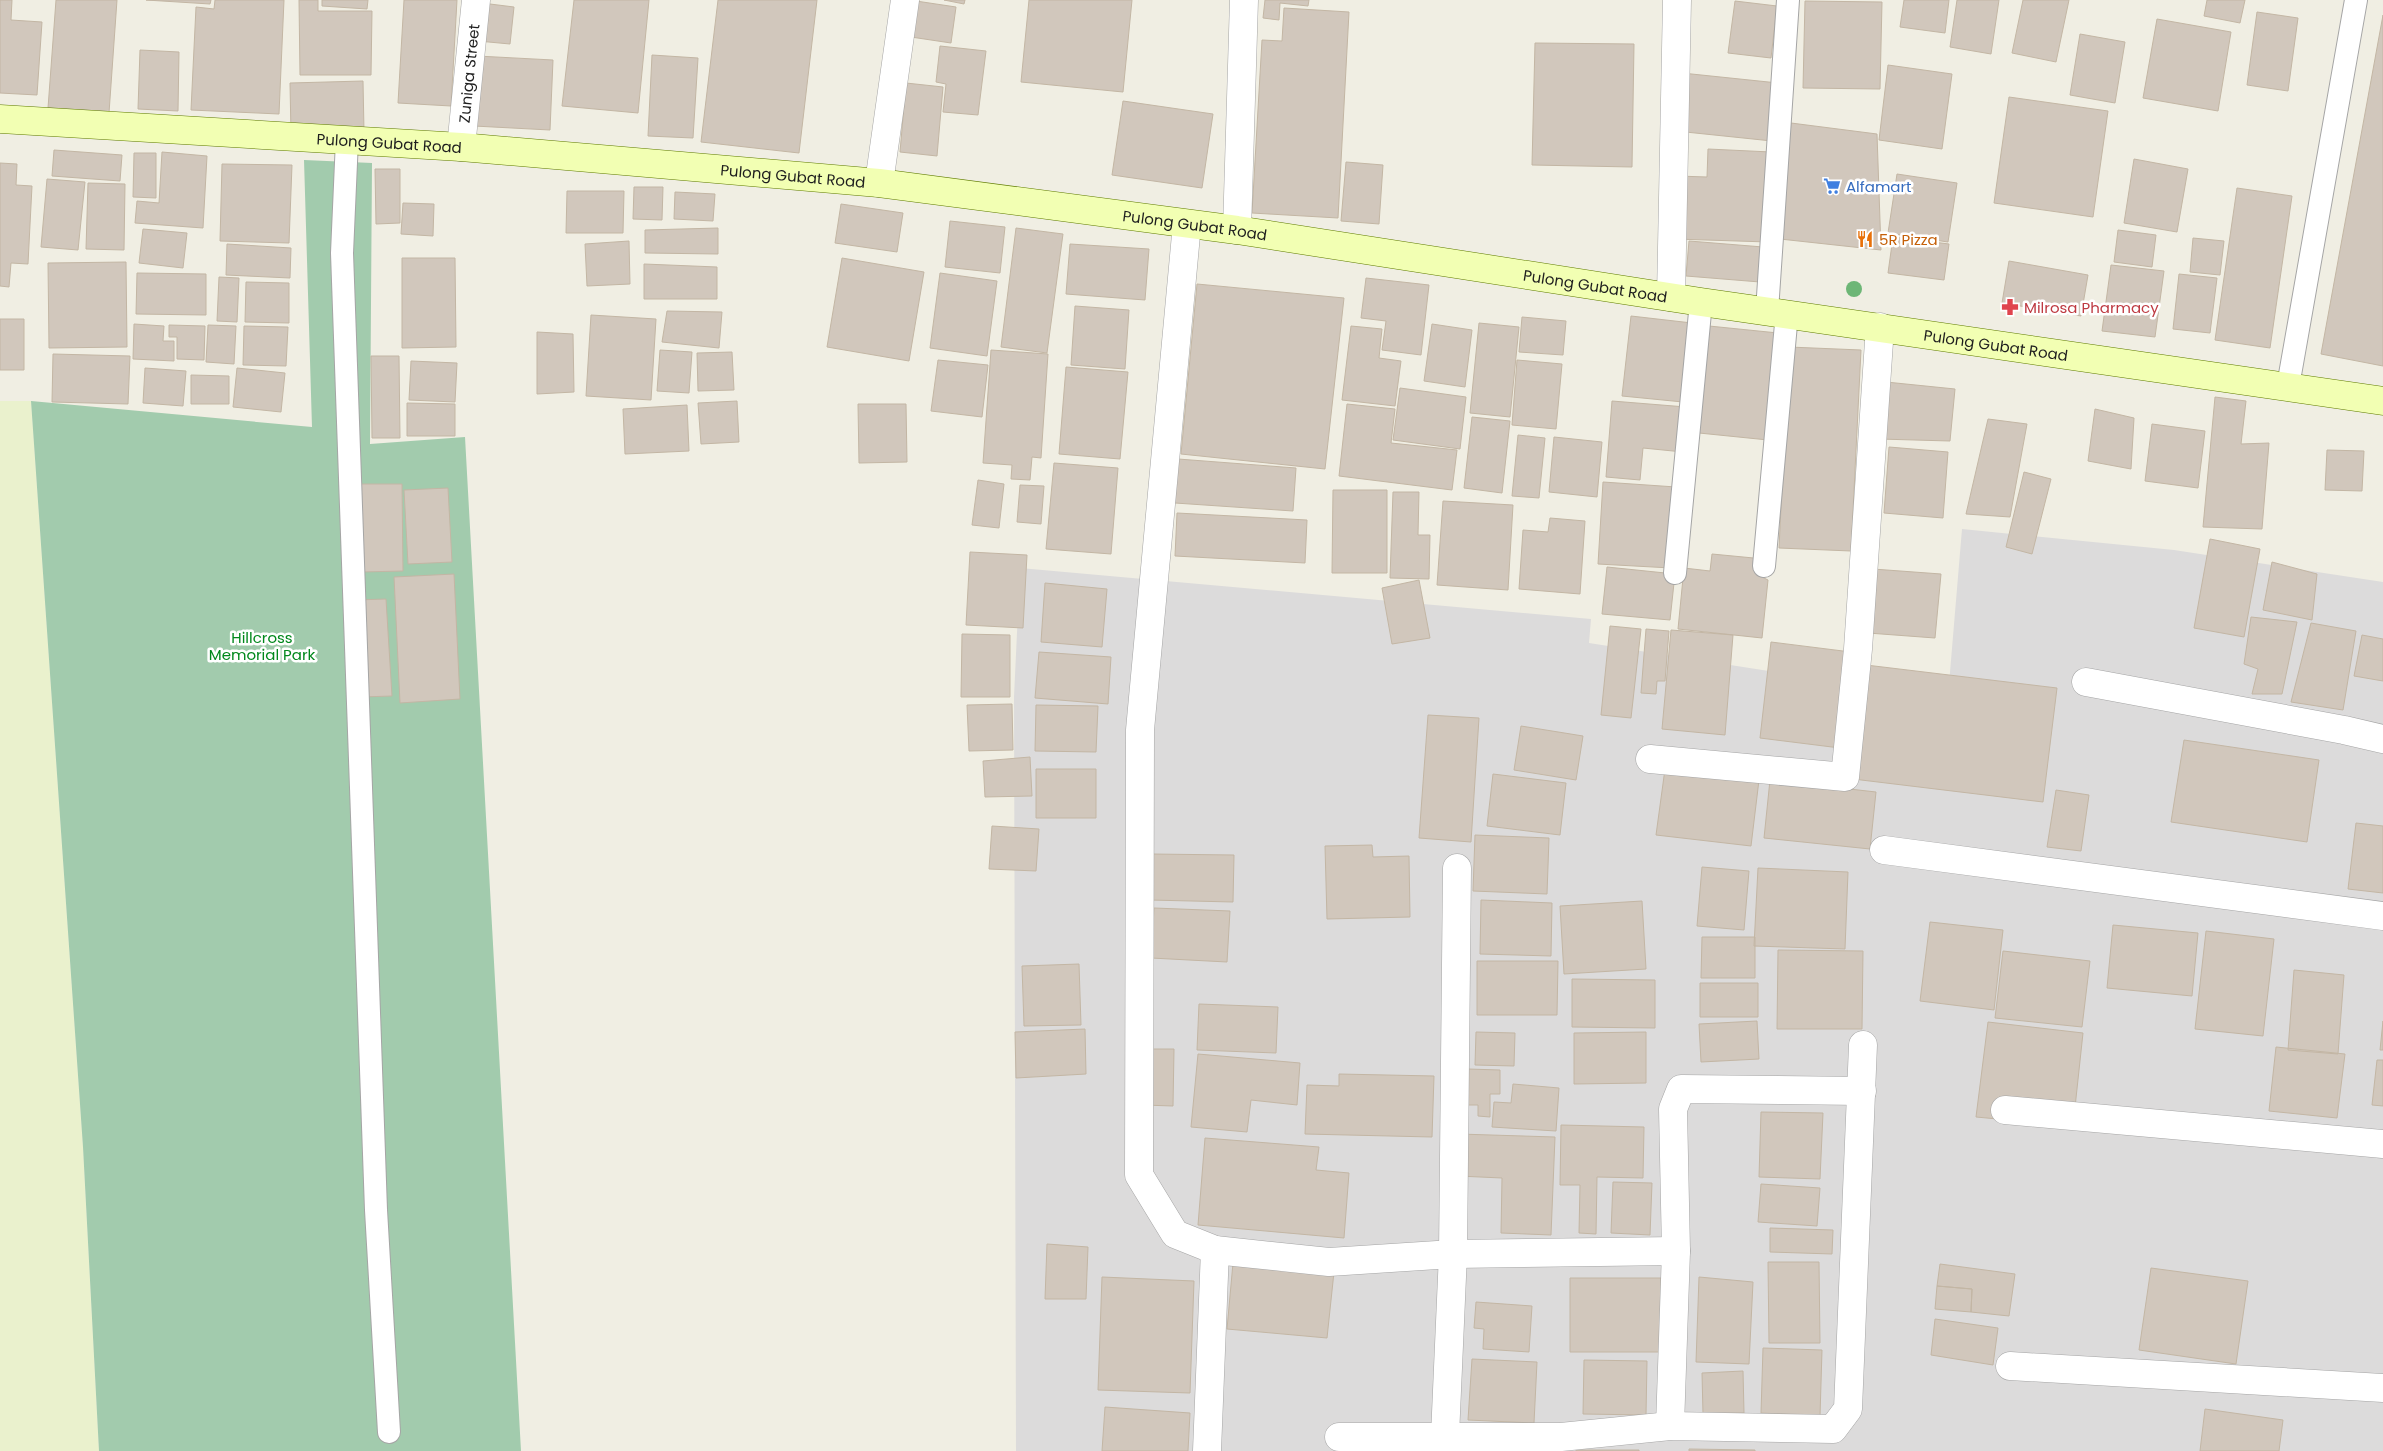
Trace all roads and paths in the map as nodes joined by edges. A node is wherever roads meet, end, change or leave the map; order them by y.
1 (476, 0) edge
2 (905, 0) edge
3 (1244, 0) edge
4 (1677, 0) edge
5 (1788, 0) edge
6 (2356, 0) edge
7 (0, 119) edge
8 (347, 140) junction
9 (461, 147) junction
10 (879, 183) junction
11 (1187, 224) junction
12 (1236, 230) junction
13 (1671, 297) junction
14 (1701, 302) junction
15 (1777, 312) junction
16 (1880, 327) junction
17 (2288, 386) junction
18 (2383, 400) edge
19 (1764, 566) dead end
20 (1675, 573) dead end
21 (2086, 682) dead end
22 (2383, 739) edge
23 (1650, 760) dead end
24 (1884, 850) dead end
25 (1457, 868) dead end
26 (2383, 916) edge
27 (1863, 1045) dead end
28 (1862, 1091) junction
29 (2005, 1110) dead end
30 (2383, 1144) edge
31 (1215, 1250) junction
32 (1676, 1250) junction
33 (1453, 1254) junction
34 (2010, 1366) dead end
35 (2383, 1388) edge
36 (1670, 1426) junction
37 (390, 1432) dead end
38 (1445, 1436) junction
39 (1339, 1437) dead end
40 (1207, 1451) edge

1 - 9 street, Zuniga Street
2 - 10 street
3 - 12 street
4 - 13 street
5 - 15 lane
6 - 17 lane
7 - 8 main road, Pulong Gubat Road
8 - 9 main road, Pulong Gubat Road
8 - 37 lane
9 - 10 main road, Pulong Gubat Road
10 - 11 main road, Pulong Gubat Road
11 - 12 main road, Pulong Gubat Road
11 - 31 street
12 - 13 main road, Pulong Gubat Road
13 - 14 main road, Pulong Gubat Road
14 - 15 main road, Pulong Gubat Road
14 - 20 lane
15 - 16 main road, Pulong Gubat Road
15 - 19 lane
16 - 17 main road, Pulong Gubat Road
16 - 23 street
17 - 18 main road, Pulong Gubat Road
21 - 22 street
24 - 26 street
25 - 33 street
27 - 28 street
28 - 32 street
28 - 36 street
29 - 30 street
31 - 33 street
31 - 40 street
32 - 33 street
32 - 36 street
33 - 38 street
34 - 35 street
36 - 38 street
38 - 39 street

